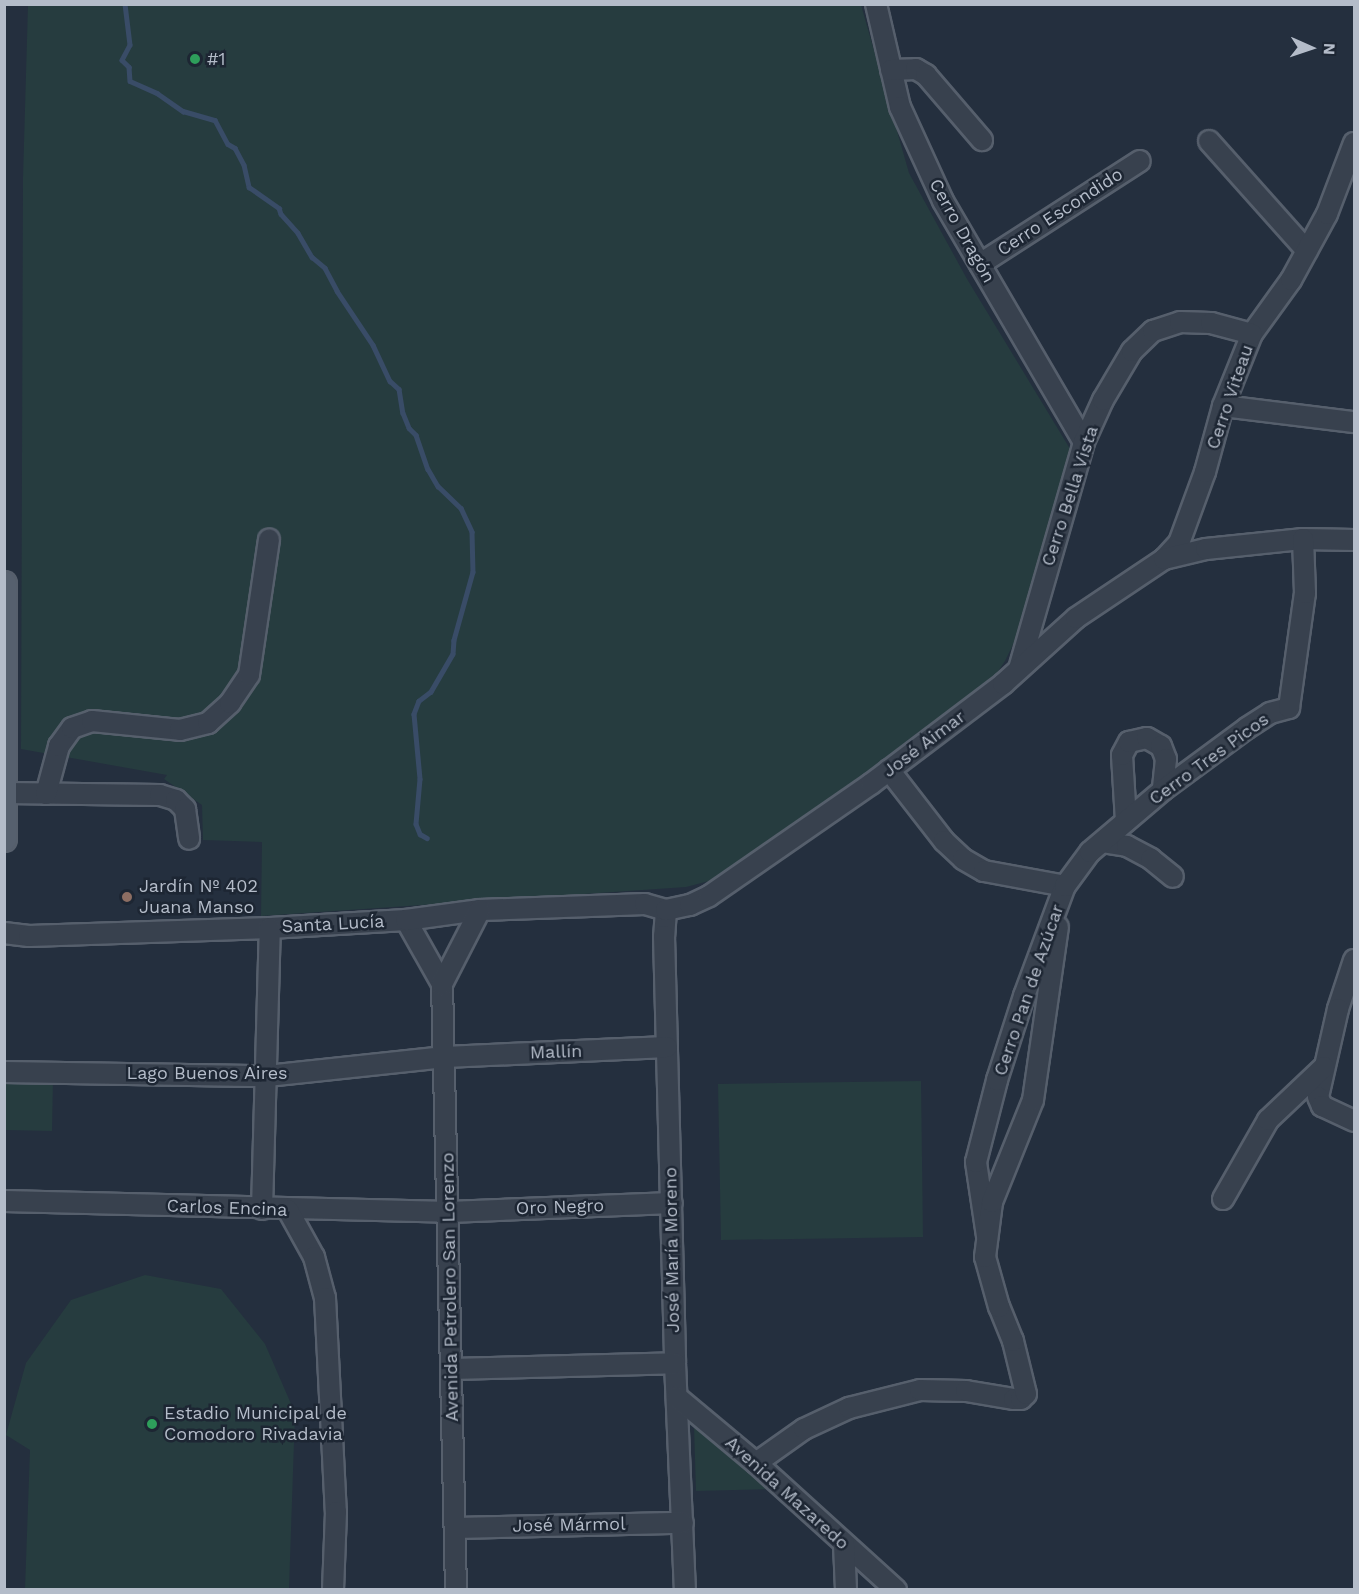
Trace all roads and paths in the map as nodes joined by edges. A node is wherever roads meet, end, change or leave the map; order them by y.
1 (876, 4) edge
2 (891, 70) junction
3 (982, 140) dead end
4 (1209, 141) dead end
5 (1354, 143) edge
6 (1140, 161) dead end
7 (1307, 250) junction
8 (980, 264) junction
9 (1252, 334) junction
10 (1223, 406) junction
11 (1354, 422) edge
12 (1084, 442) junction
13 (1303, 538) junction
14 (269, 539) dead end
15 (1354, 540) edge
16 (1164, 559) junction
17 (4, 584) edge
18 (1019, 669) junction
19 (889, 770) junction
20 (1163, 790) junction
21 (6, 793) junction
22 (46, 794) junction
23 (1126, 821) junction
24 (4, 839) edge
25 (189, 839) dead end
26 (1103, 843) junction
27 (1173, 877) dead end
28 (1065, 886) junction
29 (480, 910) junction
30 (666, 910) junction
31 (406, 921) junction
32 (270, 928) junction
33 (4, 933) edge
34 (1354, 960) edge
35 (442, 984) junction
36 (667, 1047) junction
37 (445, 1057) junction
38 (1324, 1066) junction
39 (4, 1072) edge
40 (267, 1076) junction
41 (1354, 1121) edge
42 (1223, 1199) dead end
43 (4, 1201) edge
44 (672, 1203) junction
45 (262, 1209) junction
46 (288, 1209) junction
47 (449, 1212) junction
48 (987, 1236) junction
49 (675, 1363) junction
50 (452, 1369) junction
51 (677, 1397) junction
52 (756, 1462) junction
53 (683, 1522) junction
54 (455, 1528) junction
55 (844, 1544) junction
56 (333, 1590) edge
57 (456, 1590) edge
58 (685, 1590) edge
59 (846, 1590) edge
60 (896, 1590) edge

1 - 2 street, Cerro Dragón
2 - 3 street
2 - 8 street, Cerro Dragón
4 - 7 street
5 - 7 street, Cerro Viteau
6 - 8 street, Cerro Escondido
7 - 9 street, Cerro Viteau
8 - 12 street, Cerro Dragón
9 - 10 street, Cerro Viteau
9 - 12 street, Cerro Bella Vista
10 - 11 street
10 - 16 street, Cerro Viteau
12 - 18 street, Cerro Bella Vista
13 - 15 street, José Aimar
13 - 16 street, José Aimar
13 - 20 street, Cerro Tres Picos
14 - 22 street
16 - 18 street, José Aimar
17 - 21 main road
18 - 19 street, José Aimar
19 - 28 street
19 - 30 street, José Aimar
20 - 23 street, Cerro Tres Picos
20 - 23 street
21 - 22 street
21 - 24 main road
22 - 25 street
23 - 26 street, Cerro Tres Picos
26 - 27 street
26 - 28 street, Cerro Tres Picos
28 - 48 street, Cerro Pan de Azúcar
28 - 48 street, Cerro Pan de Azúcar
29 - 30 street, José Aimar
29 - 31 street, Santa Lucía
29 - 35 street, Avenida Petrolero San Lorenzo
30 - 36 street, José María Moreno
31 - 32 street, Santa Lucía
31 - 35 street, Avenida Petrolero San Lorenzo
32 - 33 street, Santa Lucía
32 - 40 street
34 - 38 street
35 - 37 street, Avenida Petrolero San Lorenzo
36 - 37 street, Mallín
36 - 44 street, José María Moreno
37 - 40 street, Lago Buenos Aires
37 - 47 street, Avenida Petrolero San Lorenzo
38 - 41 street
38 - 42 street
39 - 40 street, Lago Buenos Aires
40 - 45 street
43 - 45 street, Carlos Encina
44 - 47 street, Oro Negro
44 - 49 street, José María Moreno
45 - 46 street, Carlos Encina
46 - 47 street, Carlos Encina
46 - 56 street
47 - 50 street, Avenida Petrolero San Lorenzo
48 - 52 street, Cerro Pan de Azúcar
49 - 50 street
49 - 51 street, José María Moreno
50 - 54 street, Avenida Petrolero San Lorenzo
51 - 52 street, Avenida Mazaredo
51 - 53 street, José María Moreno
52 - 55 street, Avenida Mazaredo
53 - 54 street, José Mármol
53 - 58 street, José María Moreno
54 - 57 street, Avenida Petrolero San Lorenzo
55 - 59 street
55 - 60 street, Avenida Mazaredo

